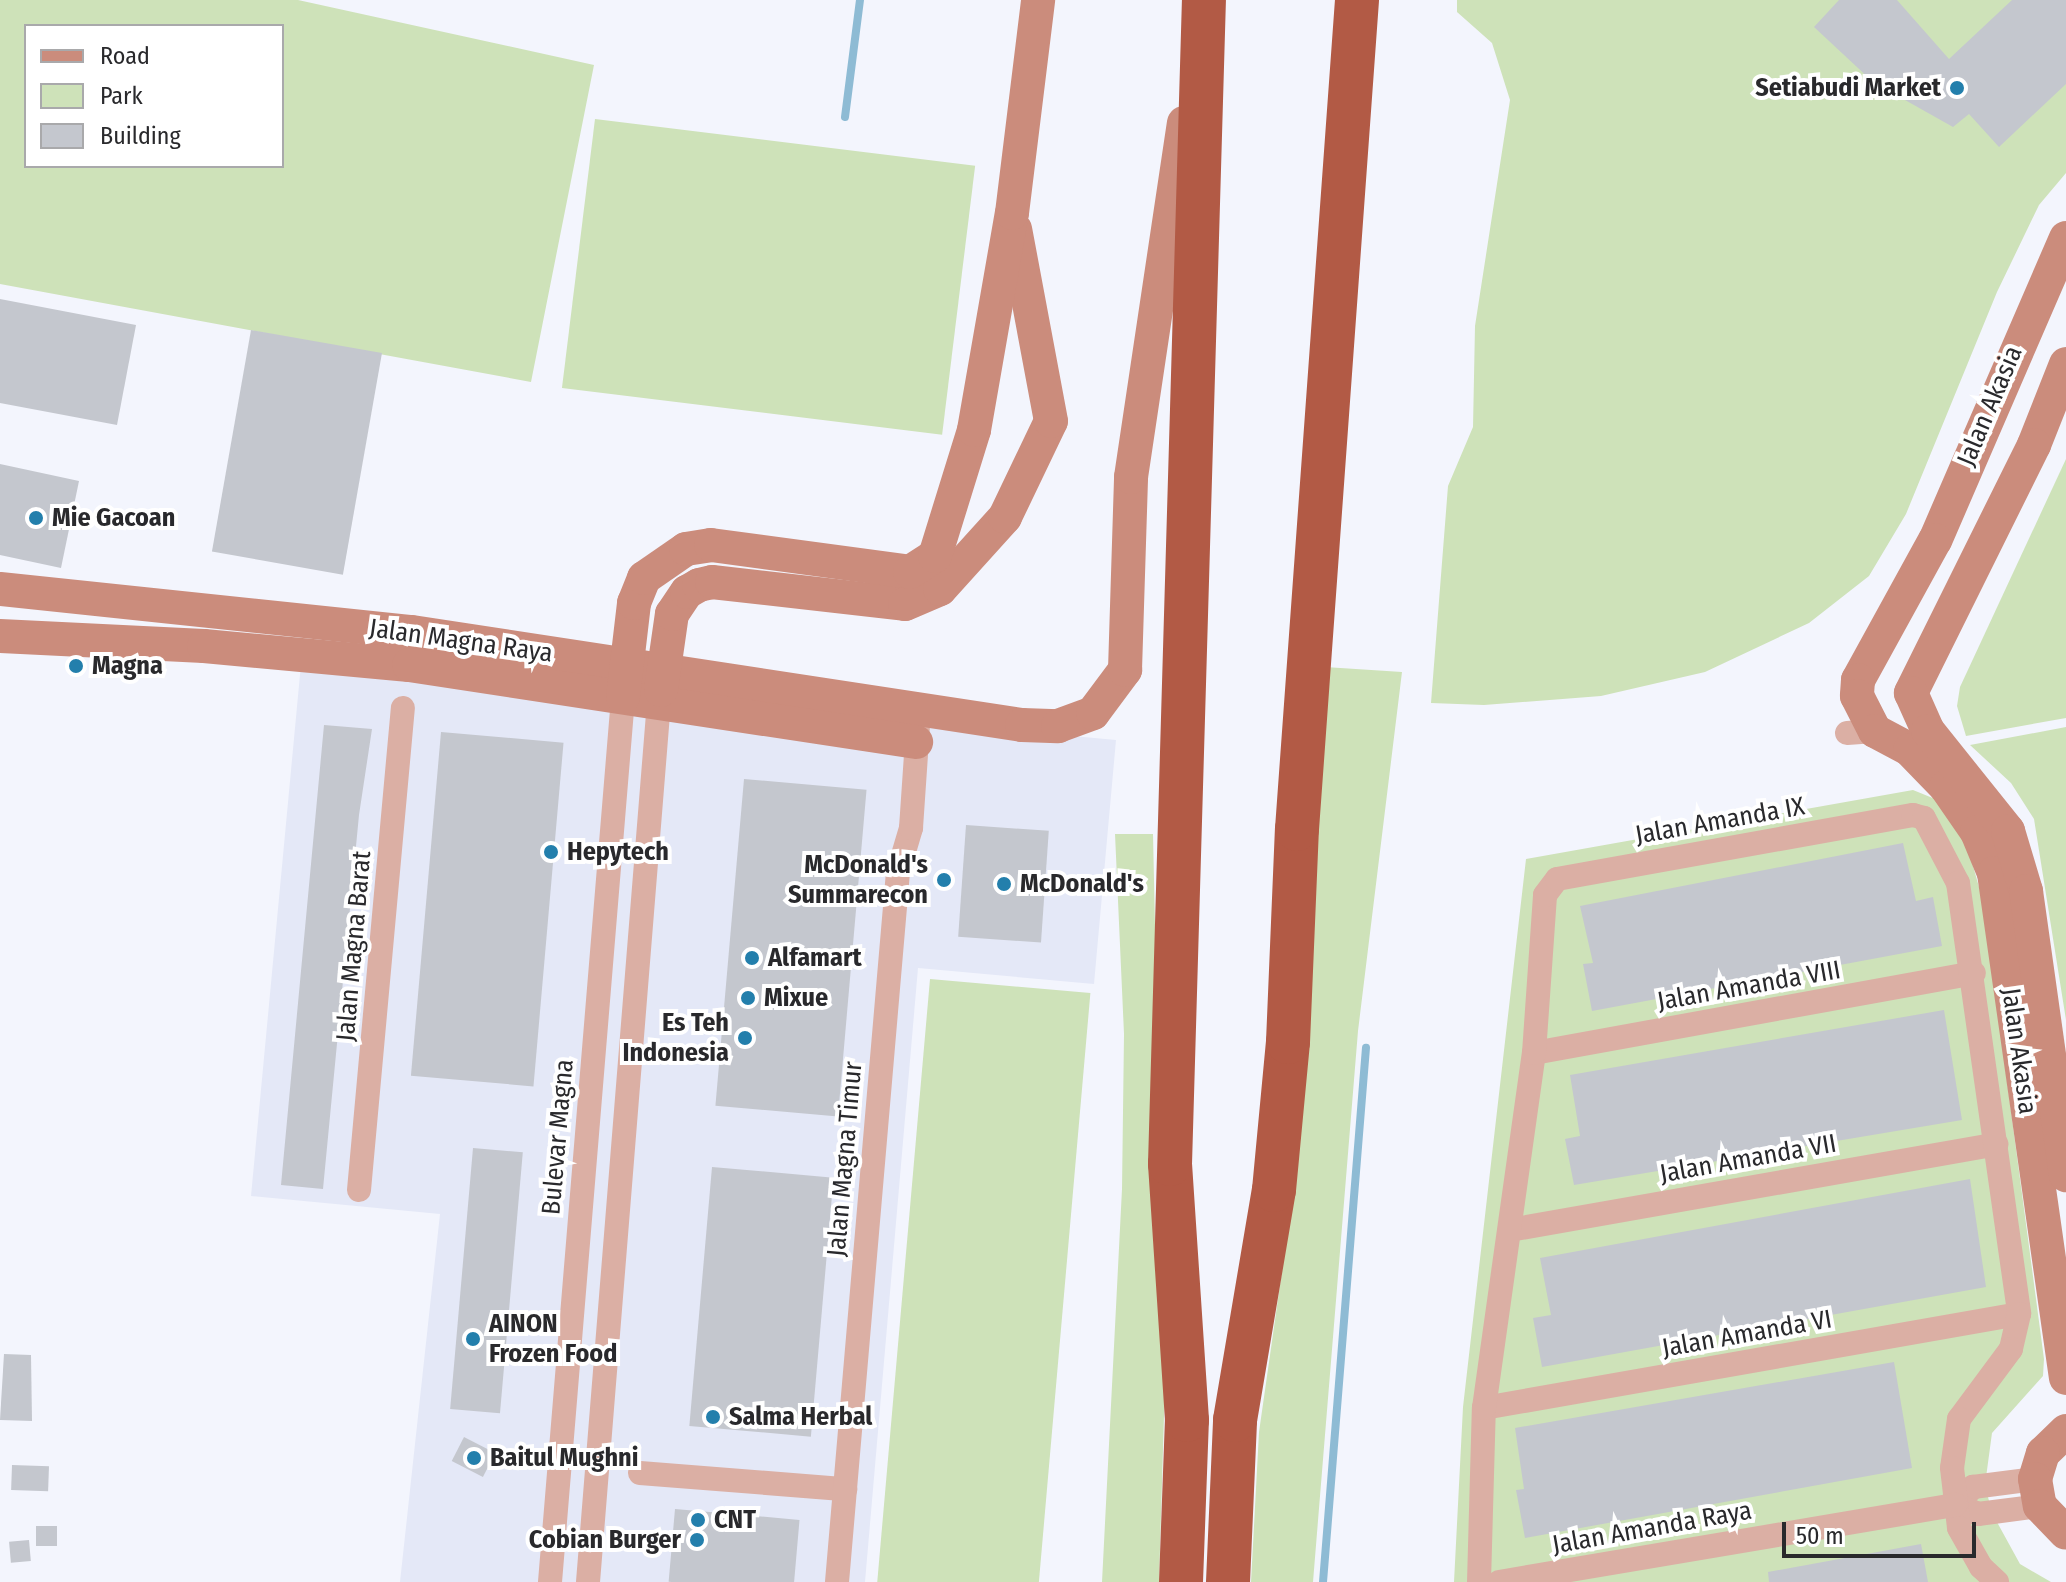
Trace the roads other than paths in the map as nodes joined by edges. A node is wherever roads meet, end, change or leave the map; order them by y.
1 (1038, 0) edge
2 (1203, 0) edge
3 (1357, 0) edge
4 (1012, 213) junction
5 (2066, 238) edge
6 (2066, 364) edge
7 (0, 589) edge
8 (0, 636) edge
9 (1855, 678) junction
10 (624, 681) junction
11 (661, 686) junction
12 (1911, 693) junction
13 (403, 708) dead end
14 (918, 727) junction
15 (1919, 741) junction
16 (1974, 973) junction
17 (1534, 1053) junction
18 (1996, 1144) junction
19 (2066, 1175) edge
20 (359, 1190) dead end
21 (1510, 1230) junction
22 (2019, 1314) junction
23 (2066, 1378) edge
24 (1484, 1408) junction
25 (2066, 1431) edge
26 (640, 1473) dead end
27 (845, 1489) junction
28 (2038, 1492) junction
29 (1956, 1505) junction
30 (2066, 1533) edge
31 (550, 1582) edge
32 (588, 1582) edge
33 (837, 1582) edge
34 (1181, 1582) edge
35 (1228, 1582) edge
36 (1479, 1582) edge
37 (1499, 1582) edge
38 (1997, 1582) edge

1 - 4 street
2 - 14 street, Jalan Magna Raya
2 - 34 highway
3 - 35 highway
4 - 10 street
4 - 11 street
5 - 9 street, Jalan Akasia
6 - 12 street, Jalan Akasia
7 - 10 street, Jalan Magna Raya
8 - 10 street, Jalan Magna Raya
9 - 12 street, Jalan Akasia
9 - 15 street, Jalan Akasia
10 - 11 street, Jalan Magna Raya
10 - 31 street, Bulevar Magna
11 - 14 street, Jalan Magna Raya
11 - 32 street
12 - 15 street, Jalan Akasia
13 - 20 street, Jalan Magna Barat
14 - 27 street, Jalan Magna Timur
15 - 19 street, Jalan Akasia
15 - 23 street, Jalan Akasia
16 - 17 street, Jalan Amanda VIII
16 - 17 street, Jalan Amanda IX
16 - 18 street
17 - 21 street
18 - 21 street, Jalan Amanda VII
18 - 22 street
21 - 24 street
22 - 24 street, Jalan Amanda VI
22 - 29 street
24 - 36 street
25 - 28 street
26 - 27 street
27 - 33 street, Jalan Magna Timur
28 - 29 street, Jalan Amanda Raya
28 - 30 street
29 - 37 street, Jalan Amanda Raya
29 - 38 street

